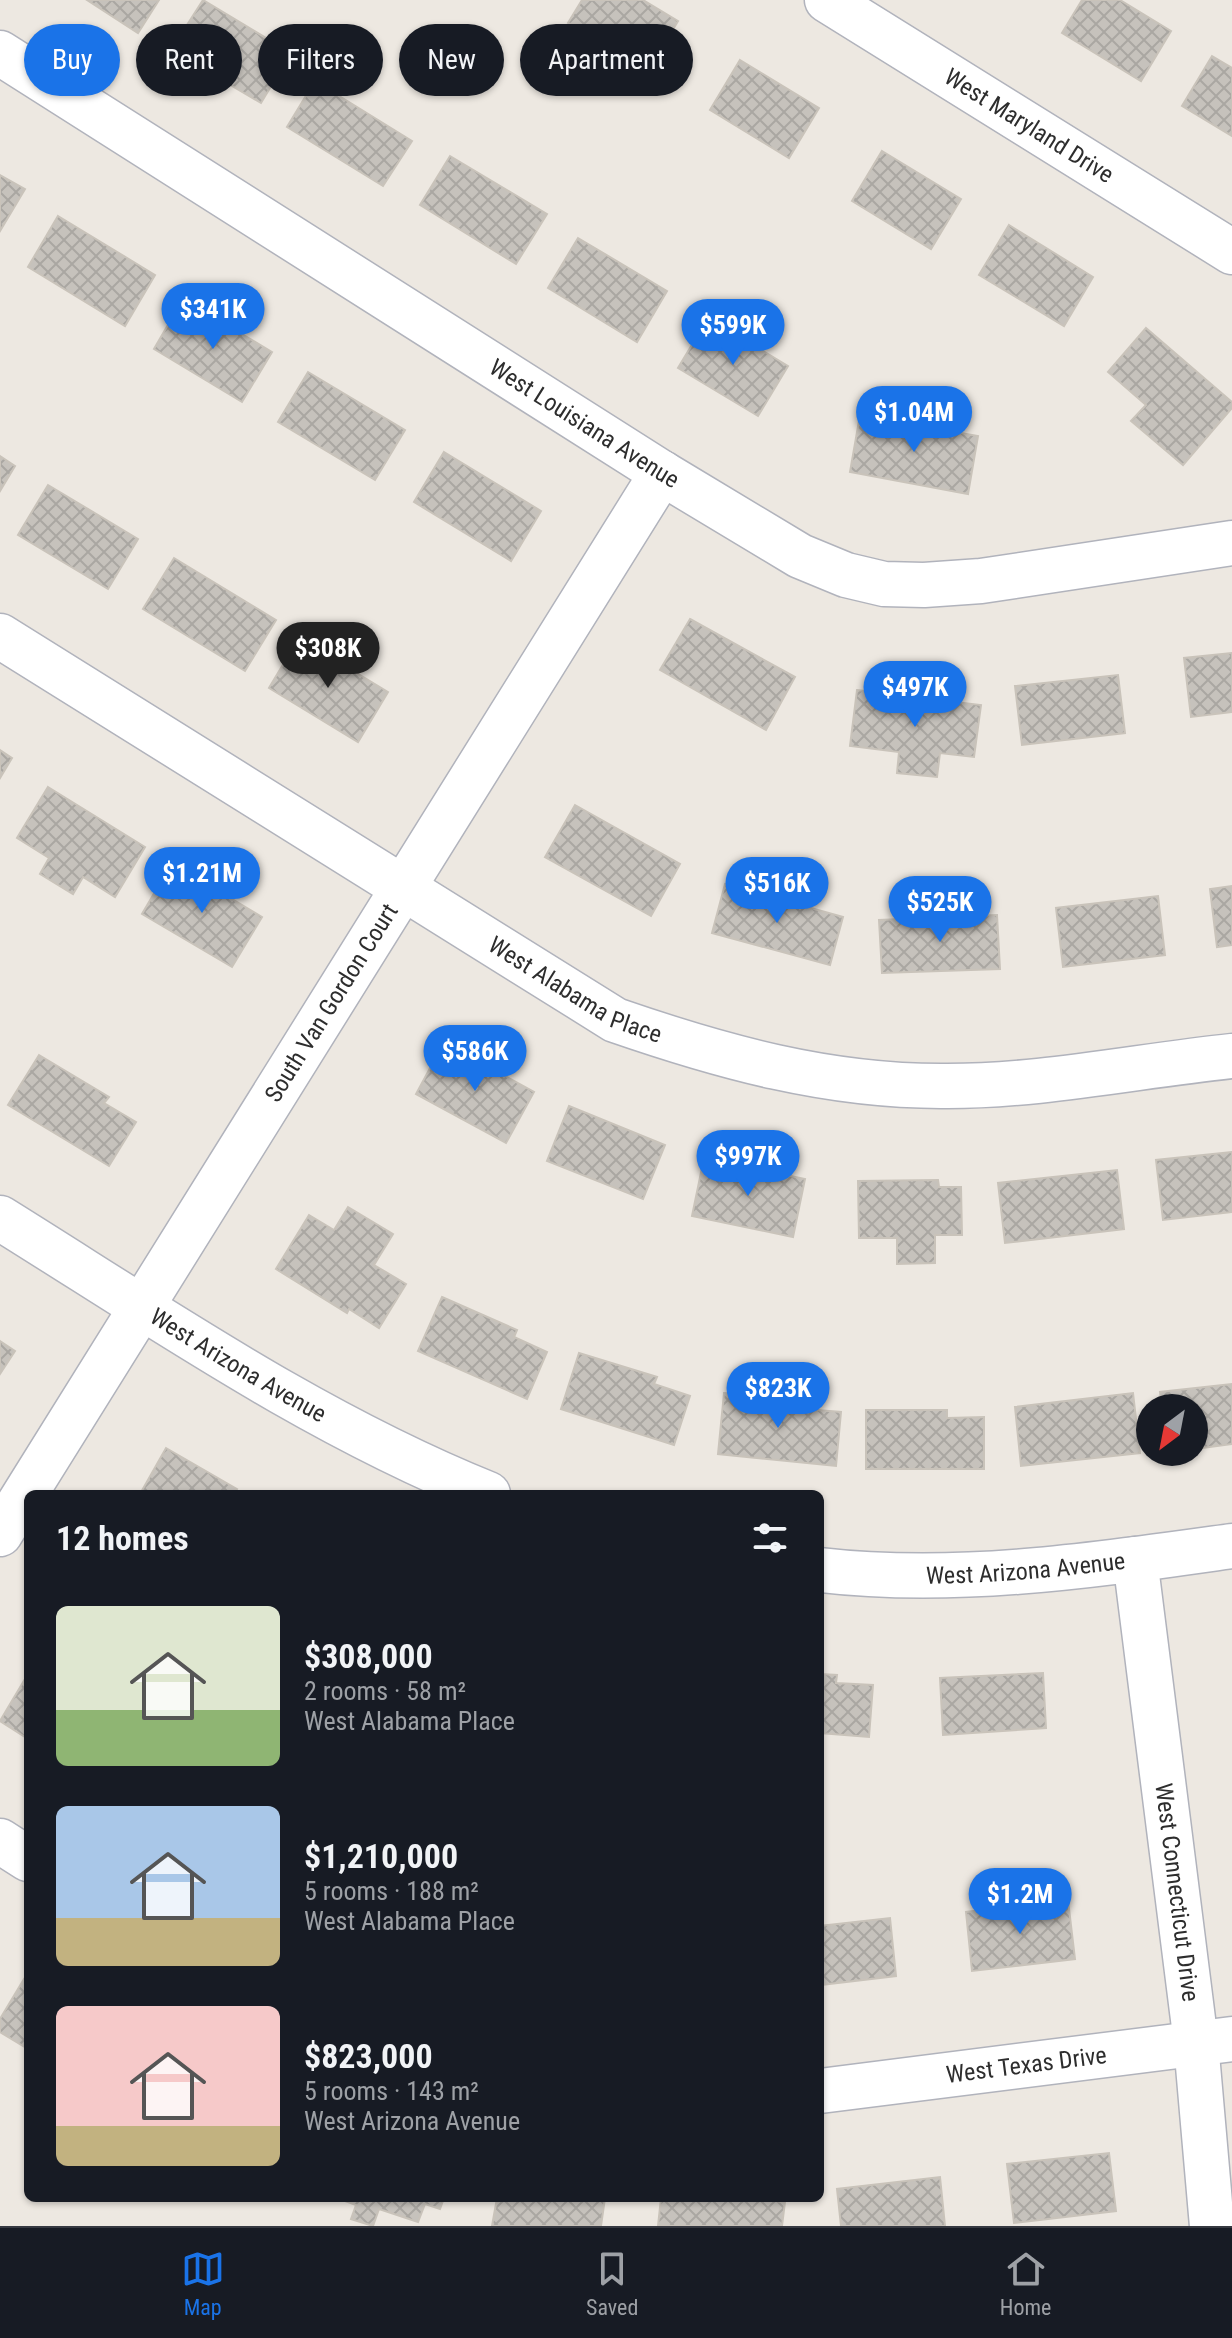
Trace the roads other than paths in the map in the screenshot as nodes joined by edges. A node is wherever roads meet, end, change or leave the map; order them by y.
1 (827, 0) edge
2 (0, 53) edge
3 (1232, 252) edge
4 (662, 473) junction
5 (1232, 543) edge
6 (0, 636) edge
7 (403, 890) junction
8 (1232, 1056) edge
9 (0, 1218) edge
10 (143, 1306) junction
11 (28, 1490) edge
12 (479, 1490) edge
13 (24, 1496) edge
14 (0, 1534) edge
15 (1232, 1546) edge
16 (1135, 1559) junction
17 (824, 1570) edge
18 (0, 1841) edge
19 (24, 1856) edge
20 (1214, 2041) edge
21 (824, 2090) edge
22 (1212, 2226) edge

1 - 3 street, West Maryland Drive
2 - 4 street, West Louisiana Avenue
4 - 5 street, West Louisiana Avenue
4 - 7 street, South Van Gordon Court
6 - 7 street, West Alabama Place
7 - 8 street, West Alabama Place
7 - 10 street, South Van Gordon Court
9 - 10 street, West Arizona Avenue
10 - 11 street, South Van Gordon Court
10 - 12 street, West Arizona Avenue
13 - 14 street, South Van Gordon Court
15 - 16 street, West Arizona Avenue
16 - 17 street, West Arizona Avenue
16 - 20 street, West Connecticut Drive
18 - 19 street
20 - 21 street, West Texas Drive
20 - 22 street, West Connecticut Drive

